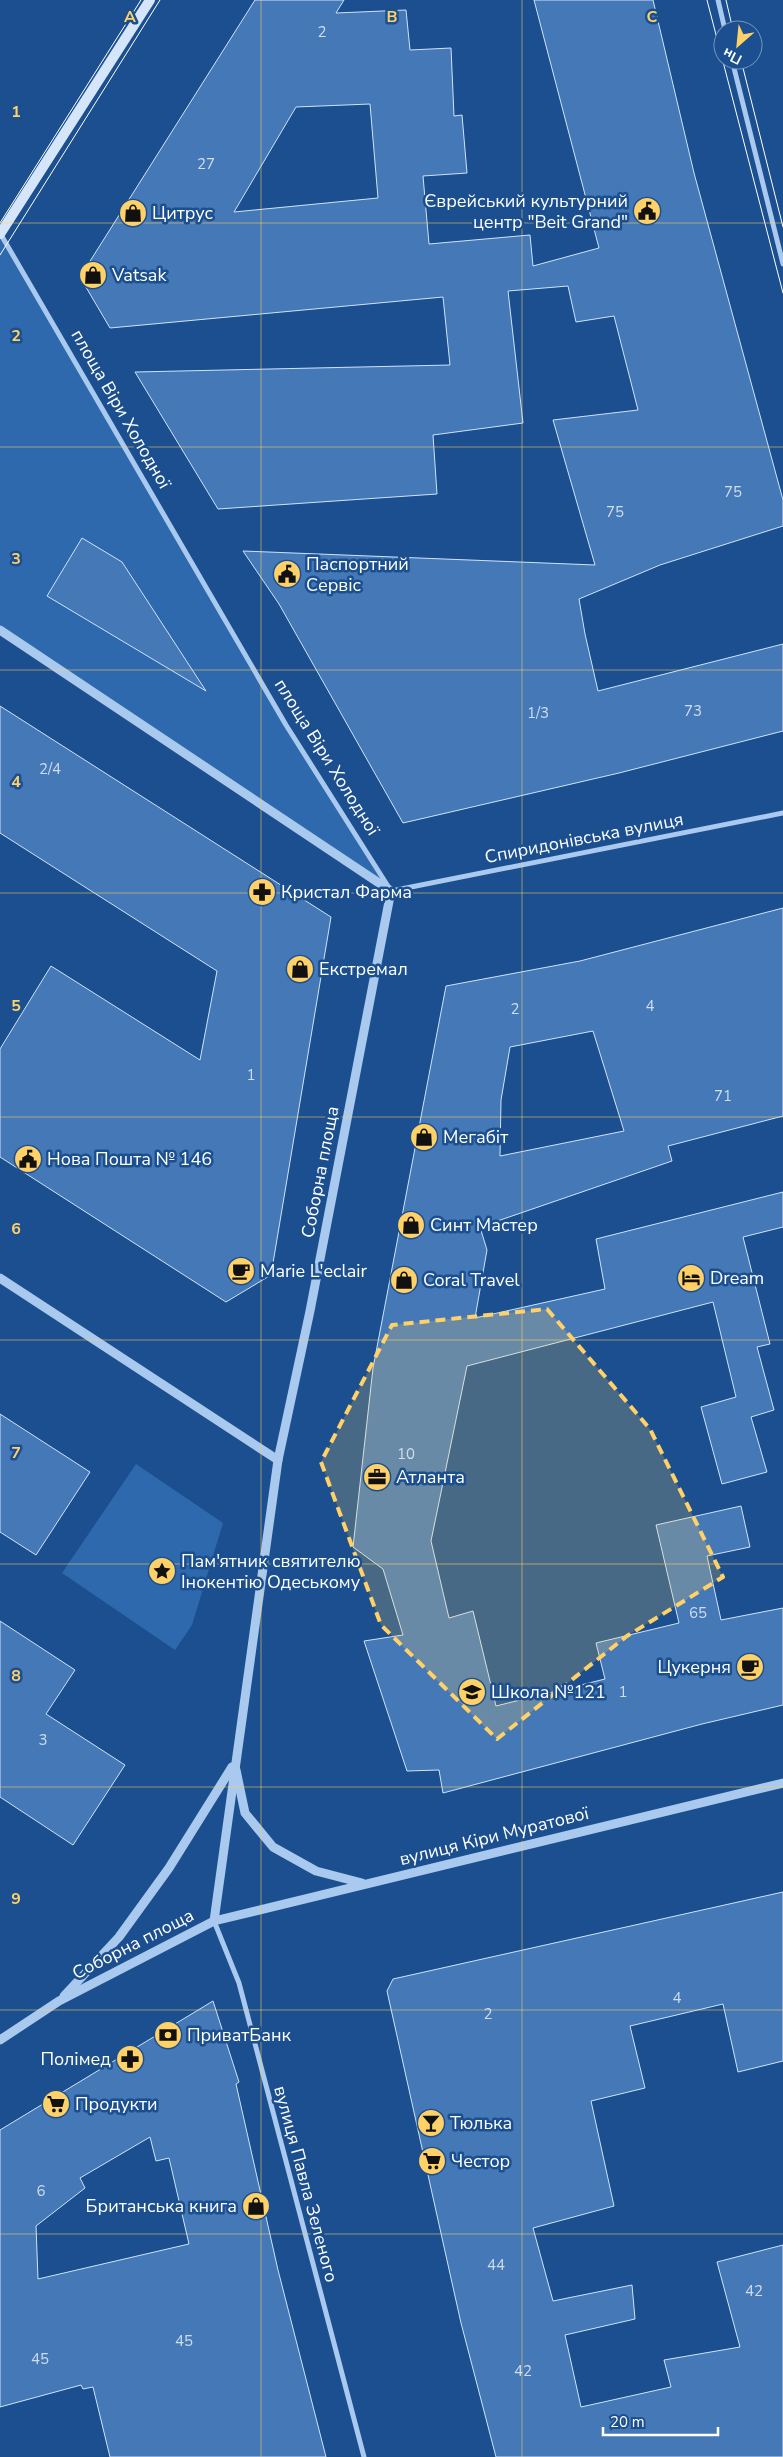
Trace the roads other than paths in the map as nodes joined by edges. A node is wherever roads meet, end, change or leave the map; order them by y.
1 (150, 0) edge
2 (718, 0) edge
3 (723, 20) edge
4 (734, 70) edge
5 (0, 233) edge
6 (783, 264) edge
7 (0, 630) edge
8 (783, 813) edge
9 (391, 891) junction
10 (0, 1278) edge
11 (278, 1460) junction
12 (234, 1762) junction
13 (783, 1783) edge
14 (365, 1884) junction
15 (214, 1920) junction
16 (59, 2000) junction
17 (0, 2040) edge
18 (364, 2457) edge

1 - 5 main road
2 - 3 street
4 - 6 street
5 - 9 street, площа Віри Холодної
7 - 9 street
8 - 9 street, Спиридонівська вулиця
9 - 11 street, Соборна площа
10 - 11 street
11 - 12 street, Соборна площа
12 - 14 street
12 - 15 street, Соборна площа
12 - 16 street, Соборна площа
13 - 14 street, вулиця Кіри Муратової
14 - 15 street, вулиця Кіри Муратової
15 - 16 street, Соборна площа
15 - 18 street, вулиця Павла Зеленого
16 - 17 street, Соборна площа

